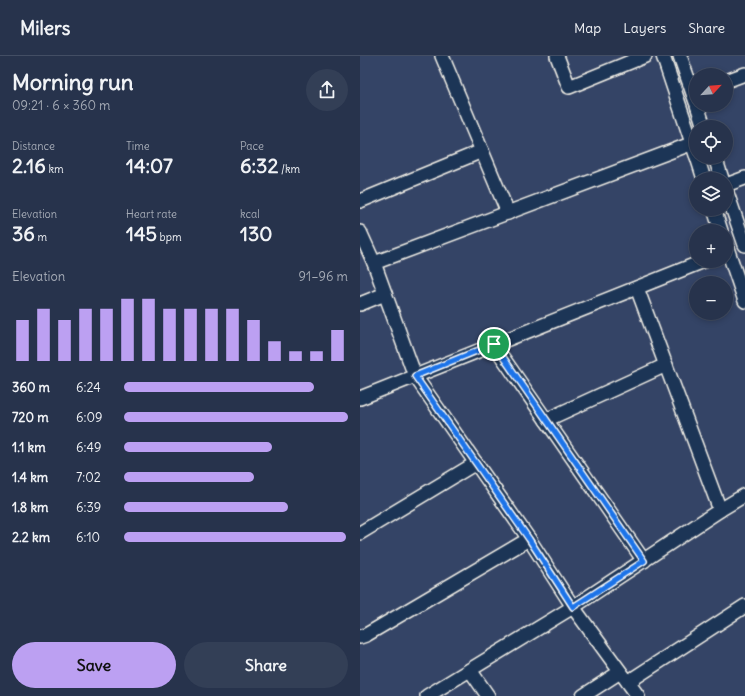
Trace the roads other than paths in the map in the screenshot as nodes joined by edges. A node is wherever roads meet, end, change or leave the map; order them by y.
1 (442, 56) edge
2 (557, 56) edge
3 (644, 56) edge
4 (663, 56) edge
5 (680, 56) edge
6 (745, 74) edge
7 (733, 78) edge
8 (689, 82) edge
9 (689, 132) edge
10 (482, 151) junction
11 (689, 151) edge
12 (745, 178) edge
13 (733, 182) edge
14 (360, 201) edge
15 (733, 210) edge
16 (508, 213) junction
17 (360, 232) edge
18 (745, 245) edge
19 (733, 248) edge
20 (374, 264) junction
21 (689, 267) edge
22 (733, 267) edge
23 (637, 288) junction
24 (385, 294) junction
25 (745, 300) edge
26 (360, 304) edge
27 (494, 344) junction
28 (666, 365) junction
29 (415, 376) junction
30 (360, 398) edge
31 (546, 420) junction
32 (476, 463) junction
33 (745, 495) edge
34 (720, 510) junction
35 (360, 533) edge
36 (529, 539) junction
37 (644, 561) junction
38 (745, 606) edge
39 (573, 607) junction
40 (360, 637) edge
41 (470, 670) junction
42 (624, 677) junction
43 (427, 696) edge
44 (488, 696) edge
45 (583, 696) edge
46 (638, 696) edge

1 - 10 street
2 - 3 street
4 - 9 street
5 - 8 street
6 - 7 street
10 - 14 street
10 - 16 street
11 - 16 street
12 - 13 street
15 - 18 street
16 - 20 street
17 - 20 street
18 - 19 street
20 - 24 street
21 - 23 street
22 - 25 street
23 - 27 street
23 - 28 street
24 - 26 street
24 - 29 street
27 - 29 street
27 - 31 street
28 - 31 street
28 - 34 street
29 - 30 street
29 - 32 street
31 - 37 street
32 - 35 street
32 - 36 street
33 - 34 street
34 - 37 street
36 - 39 street
36 - 40 street
37 - 39 street
38 - 42 street
39 - 41 street
39 - 42 street
41 - 43 street
41 - 44 street
42 - 45 street
42 - 46 street

